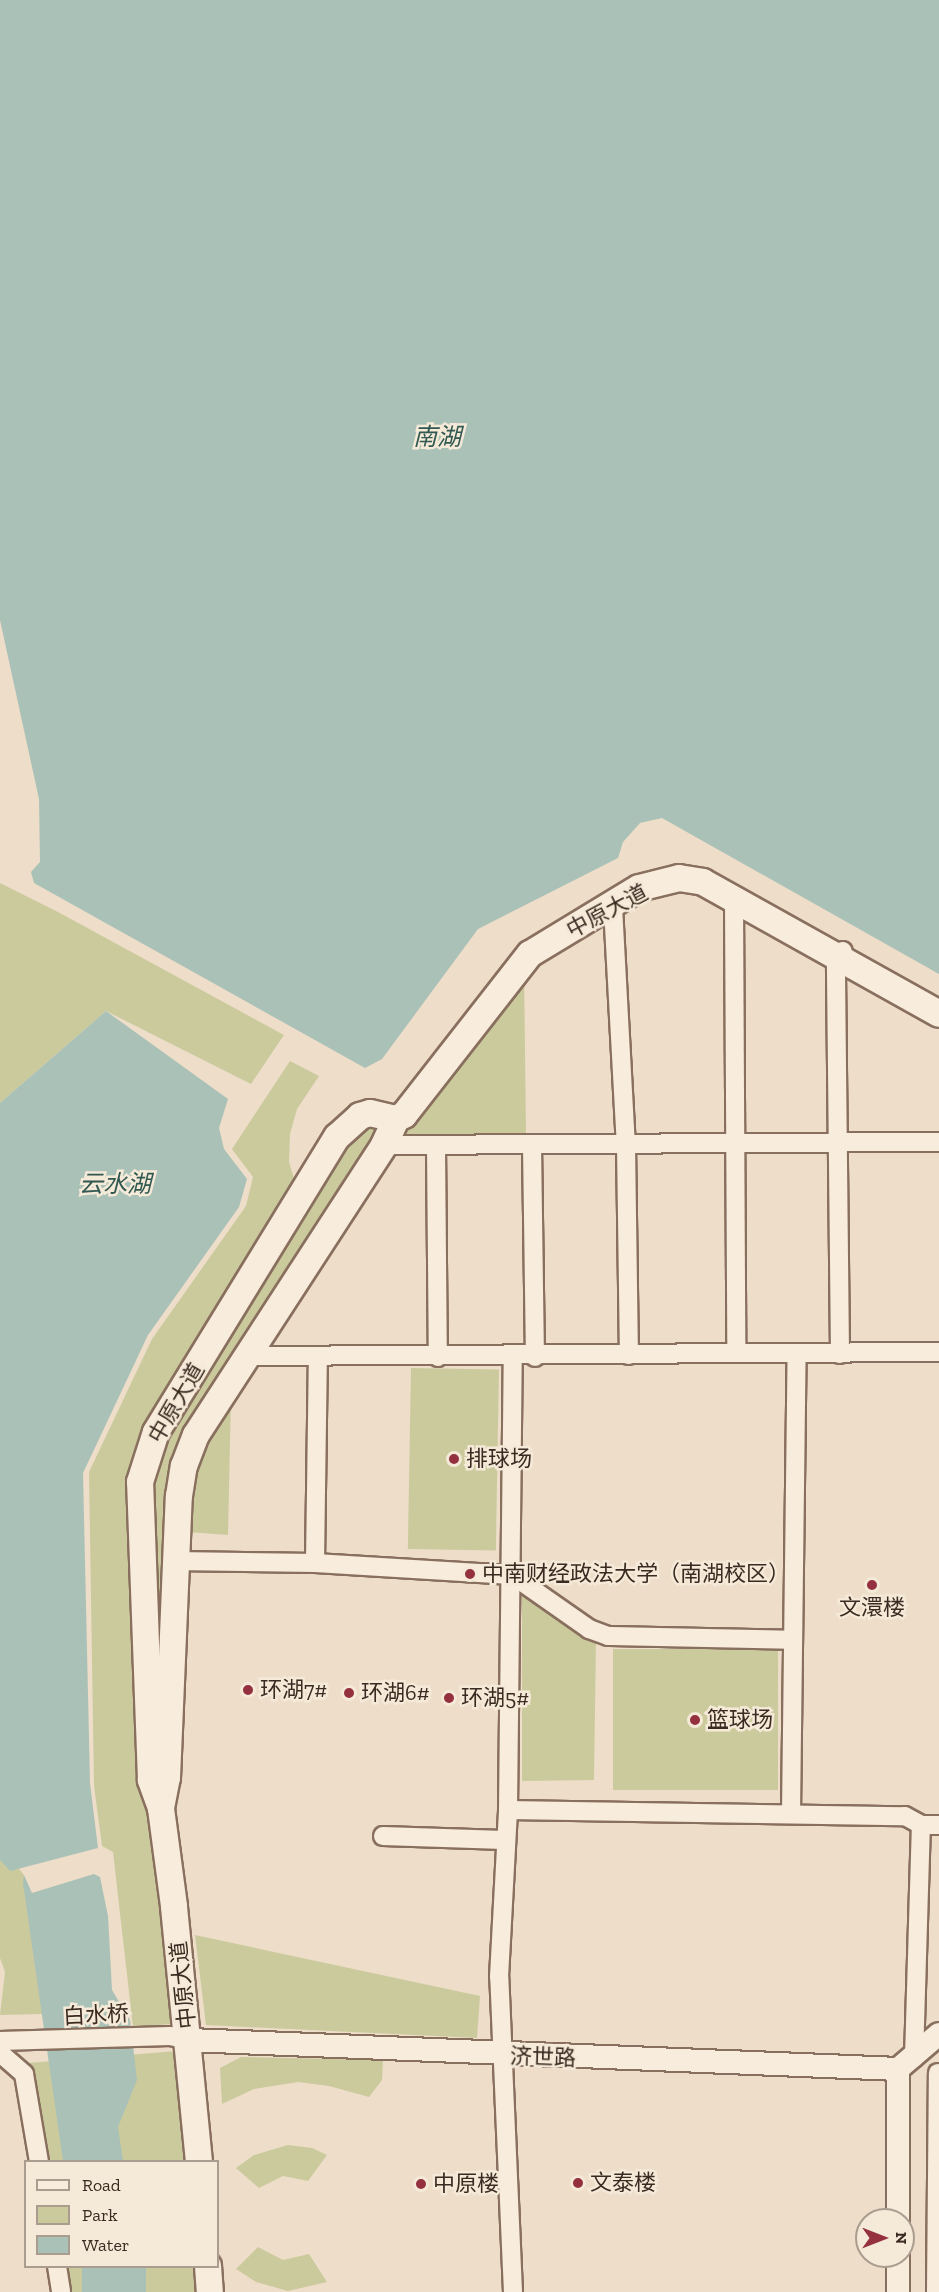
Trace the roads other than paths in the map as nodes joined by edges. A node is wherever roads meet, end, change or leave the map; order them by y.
1 (734, 902) junction
2 (613, 907) junction
3 (840, 953) junction
4 (939, 1014) edge
5 (396, 1119) junction
6 (837, 1143) junction
7 (939, 1143) edge
8 (626, 1144) junction
9 (735, 1144) junction
10 (384, 1145) junction
11 (532, 1145) junction
12 (436, 1146) junction
13 (736, 1353) junction
14 (797, 1353) junction
15 (939, 1353) edge
16 (628, 1354) junction
17 (840, 1354) junction
18 (245, 1356) junction
19 (318, 1357) junction
20 (438, 1357) junction
21 (513, 1357) junction
22 (535, 1357) junction
23 (174, 1561) junction
24 (315, 1563) junction
25 (512, 1575) junction
26 (793, 1640) junction
27 (161, 1809) junction
28 (508, 1810) junction
29 (791, 1813) junction
30 (930, 1825) edge
31 (383, 1836) dead end
32 (504, 1840) junction
33 (939, 2034) edge
34 (179, 2038) junction
35 (0, 2041) edge
36 (0, 2053) edge
37 (501, 2055) junction
38 (906, 2064) junction
39 (938, 2073) edge
40 (39, 2160) edge
41 (199, 2160) edge
42 (899, 2208) edge
43 (57, 2268) edge
44 (208, 2268) edge
45 (898, 2268) edge
46 (61, 2292) edge
47 (210, 2292) edge
48 (513, 2292) edge
49 (898, 2292) edge
50 (936, 2292) edge

1 - 2 main road, 中原大道
1 - 3 main road, 中原大道
1 - 9 street
2 - 5 main road, 中原大道
2 - 8 street
3 - 4 main road, 中原大道
3 - 6 street
5 - 10 main road, 中原大道
5 - 27 main road, 中原大道
6 - 7 street
6 - 9 street
6 - 17 street
8 - 9 street
8 - 11 street
8 - 16 street
9 - 13 street
10 - 12 street
10 - 18 main road, 中原大道
11 - 12 street
11 - 22 street
12 - 20 street
13 - 14 street
13 - 16 street
14 - 17 street
14 - 26 street
15 - 17 street
16 - 22 street
18 - 19 street
18 - 23 main road, 中原大道
19 - 20 street
19 - 24 street
20 - 21 street
21 - 22 street
21 - 25 street
23 - 24 street
23 - 27 main road, 中原大道
24 - 25 street
25 - 26 street
25 - 28 street
26 - 29 street
27 - 34 main road, 中原大道
28 - 29 street
28 - 32 street
29 - 30 street
30 - 38 street
31 - 32 street
32 - 37 street
33 - 38 street
34 - 35 street, 白水桥
34 - 37 street, 济世路
34 - 41 main road, 中原大道
36 - 40 street
37 - 38 street, 济世路
37 - 48 street
38 - 42 street
39 - 50 street
43 - 46 street
44 - 47 main road
45 - 49 street

